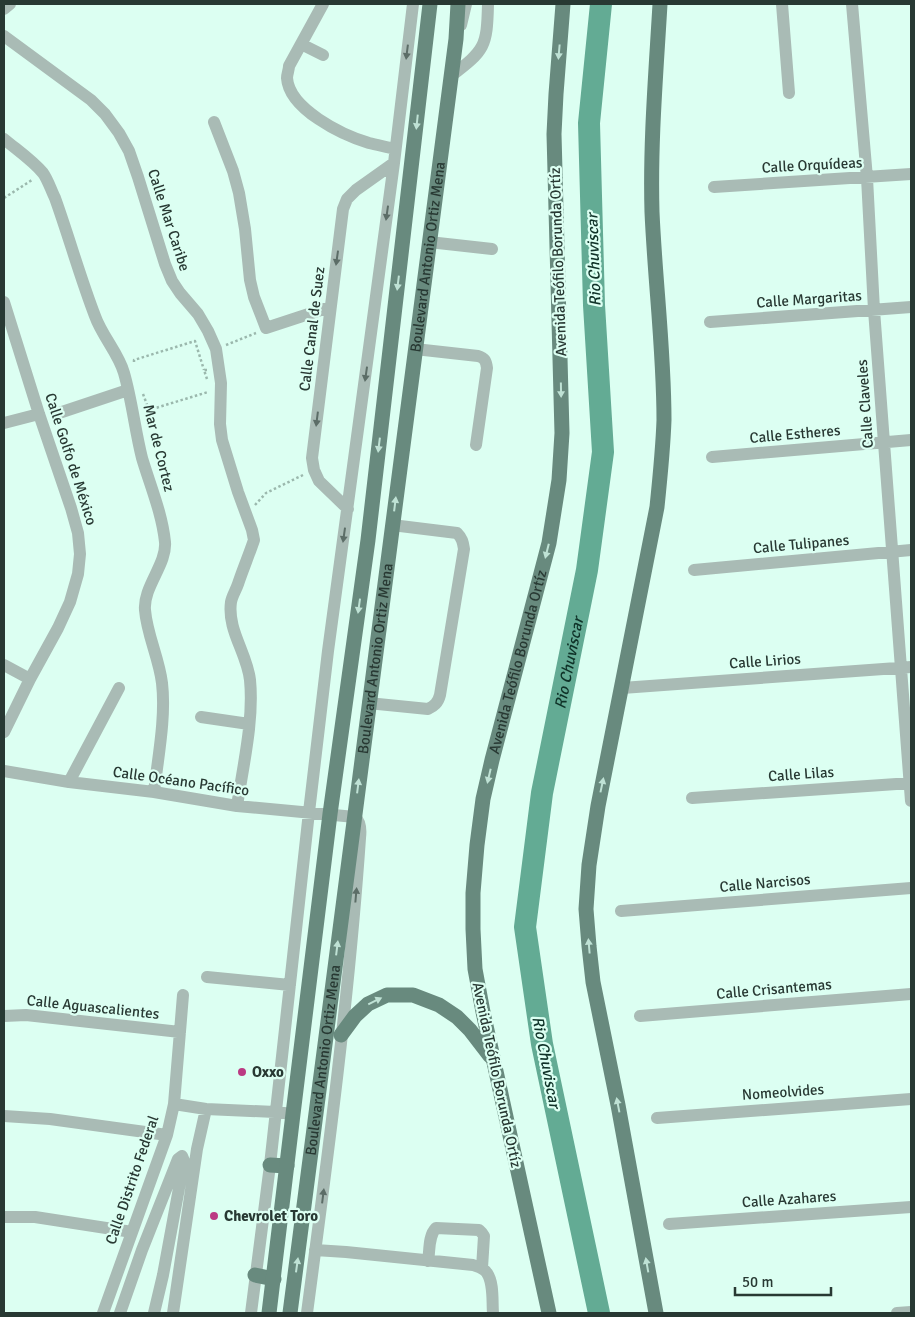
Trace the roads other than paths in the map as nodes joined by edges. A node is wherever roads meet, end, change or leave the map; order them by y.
1 (10, 4) edge
2 (323, 4) edge
3 (414, 4) edge
4 (430, 4) edge
5 (458, 4) edge
6 (466, 4) edge
7 (488, 4) edge
8 (564, 4) edge
9 (660, 4) edge
10 (782, 4) edge
11 (852, 4) edge
12 (4, 9) edge
13 (4, 36) edge
14 (456, 39) junction
15 (301, 44) junction
16 (323, 55) dead end
17 (451, 76) junction
18 (789, 93) dead end
19 (214, 122) dead end
20 (4, 139) edge
21 (395, 149) junction
22 (394, 164) junction
23 (911, 174) edge
24 (867, 178) junction
25 (714, 187) dead end
26 (429, 242) junction
27 (492, 249) dead end
28 (4, 302) edge
29 (911, 307) edge
30 (330, 308) junction
31 (874, 310) junction
32 (710, 322) dead end
33 (415, 349) junction
34 (128, 390) junction
35 (59, 413) dead end
36 (39, 414) junction
37 (4, 423) edge
38 (911, 440) edge
39 (884, 442) junction
40 (476, 445) dead end
41 (712, 458) dead end
42 (348, 509) junction
43 (392, 525) junction
44 (911, 550) edge
45 (893, 551) junction
46 (694, 570) dead end
47 (4, 665) edge
48 (906, 667) edge
49 (30, 680) junction
50 (119, 688) dead end
51 (622, 688) junction
52 (368, 703) junction
53 (201, 716) dead end
54 (249, 724) junction
55 (4, 732) edge
56 (4, 771) edge
57 (69, 782) junction
58 (911, 783) edge
59 (154, 792) junction
60 (692, 798) dead end
61 (911, 801) edge
62 (237, 806) junction
63 (309, 812) junction
64 (330, 814) junction
65 (355, 816) junction
66 (911, 888) edge
67 (621, 911) dead end
68 (206, 977) dead end
69 (290, 985) junction
70 (911, 994) edge
71 (183, 995) dead end
72 (4, 1016) edge
73 (640, 1016) dead end
74 (180, 1032) junction
75 (341, 1036) junction
76 (493, 1061) junction
77 (911, 1099) edge
78 (174, 1104) junction
79 (206, 1109) junction
80 (275, 1112) junction
81 (292, 1114) junction
82 (4, 1116) edge
83 (657, 1118) dead end
84 (168, 1135) junction
85 (270, 1164) junction
86 (286, 1166) junction
87 (911, 1207) edge
88 (4, 1217) edge
89 (668, 1224) dead end
90 (132, 1232) junction
91 (315, 1250) junction
92 (428, 1261) junction
93 (482, 1268) junction
94 (255, 1275) junction
95 (274, 1279) junction
96 (911, 1312) edge
97 (102, 1313) edge
98 (120, 1313) edge
99 (154, 1313) edge
100 (173, 1313) edge
101 (251, 1313) edge
102 (269, 1313) edge
103 (290, 1313) edge
104 (307, 1313) edge
105 (494, 1313) edge
106 (549, 1313) edge
107 (656, 1313) edge
108 (897, 1313) edge

1 - 12 street
2 - 15 street
3 -> 21 street
4 -> 64 main road, Boulevard Antonio Ortiz Mena
5 - 14 main road, Boulevard Antonio Ortiz Mena
6 - 14 street
7 - 17 street
8 -> 76 main road, Avenida Teófilo Borunda Ortíz
9 - 51 main road
10 - 18 street
11 - 24 street, Calle Claveles
13 - 54 street, Calle Mar Caribe
14 - 17 main road, Boulevard Antonio Ortiz Mena
15 - 16 street
15 - 21 street
17 - 26 main road, Boulevard Antonio Ortiz Mena
19 - 30 street
20 - 34 street, Mar de Cortez
21 - 22 street
22 -> 30 street, Calle Canal de Suez
22 -> 42 street
23 - 24 street, Calle Orquídeas
24 - 25 street, Calle Orquídeas
24 - 31 street, Calle Claveles
26 - 27 street
26 - 33 main road, Boulevard Antonio Ortiz Mena
28 - 36 street, Calle Golfo de México
29 - 31 street, Calle Margaritas
30 -> 42 street, Calle Canal de Suez
31 - 32 street, Calle Margaritas
31 - 39 street, Calle Claveles
33 - 40 street
43 -> 33 main road, Boulevard Antonio Ortiz Mena
34 - 35 street
34 - 59 street, Mar de Cortez
36 - 37 street
36 - 49 street, Calle Golfo de México
38 - 39 street, Calle Estheres
39 - 41 street, Calle Estheres
39 - 45 street, Calle Claveles
42 -> 63 street
43 - 52 main road, Boulevard Antonio Ortiz Mena
43 - 52 street
44 - 45 street, Calle Tulipanes
45 - 46 street, Calle Tulipanes
45 - 48 street, Calle Claveles
47 - 49 street
48 - 51 street, Calle Lirios
48 - 58 street, Calle Claveles
49 - 55 street, Calle Golfo de México
50 - 57 street
107 -> 51 main road
65 -> 52 main road, Boulevard Antonio Ortiz Mena
53 - 54 street
54 - 62 street, Calle Mar Caribe
56 - 57 street, Calle Océano Pacífico
57 - 59 street, Calle Océano Pacífico
58 - 60 street, Calle Lilas
58 - 61 street, Calle Claveles
59 - 62 street, Calle Océano Pacífico
62 - 63 street, Calle Océano Pacífico
63 - 64 street, Calle Océano Pacífico
63 - 69 street
64 - 65 street, Calle Océano Pacífico
64 - 81 main road, Boulevard Antonio Ortiz Mena
75 -> 65 street
103 -> 65 main road, Boulevard Antonio Ortiz Mena
66 - 67 street, Calle Narcisos
68 - 69 street
69 - 80 street
70 - 73 street, Calle Crisantemas
71 - 74 street, Calle Distrito Federal
72 - 74 street, Calle Aguascalientes
74 - 78 street, Calle Distrito Federal
75 -> 76 main road
91 -> 75 street
76 - 106 main road, Avenida Teófilo Borunda Ortíz
77 - 83 street, Nomeolvides
78 - 79 street
78 - 84 street, Calle Distrito Federal
79 - 80 street
79 - 100 street
80 - 81 street
80 - 85 street
81 - 86 main road, Boulevard Antonio Ortiz Mena
82 - 84 street
84 - 90 street, Calle Distrito Federal
85 - 86 main road
85 - 94 street
86 - 95 main road, Boulevard Antonio Ortiz Mena
87 - 89 street, Calle Azahares
88 - 90 street
90 - 97 street, Calle Distrito Federal
91 - 92 street
91 - 104 street
92 - 93 street
92 - 93 street
93 - 105 street
94 - 95 main road
94 - 101 street
95 - 102 main road, Boulevard Antonio Ortiz Mena
96 - 108 street
98 - 99 street

